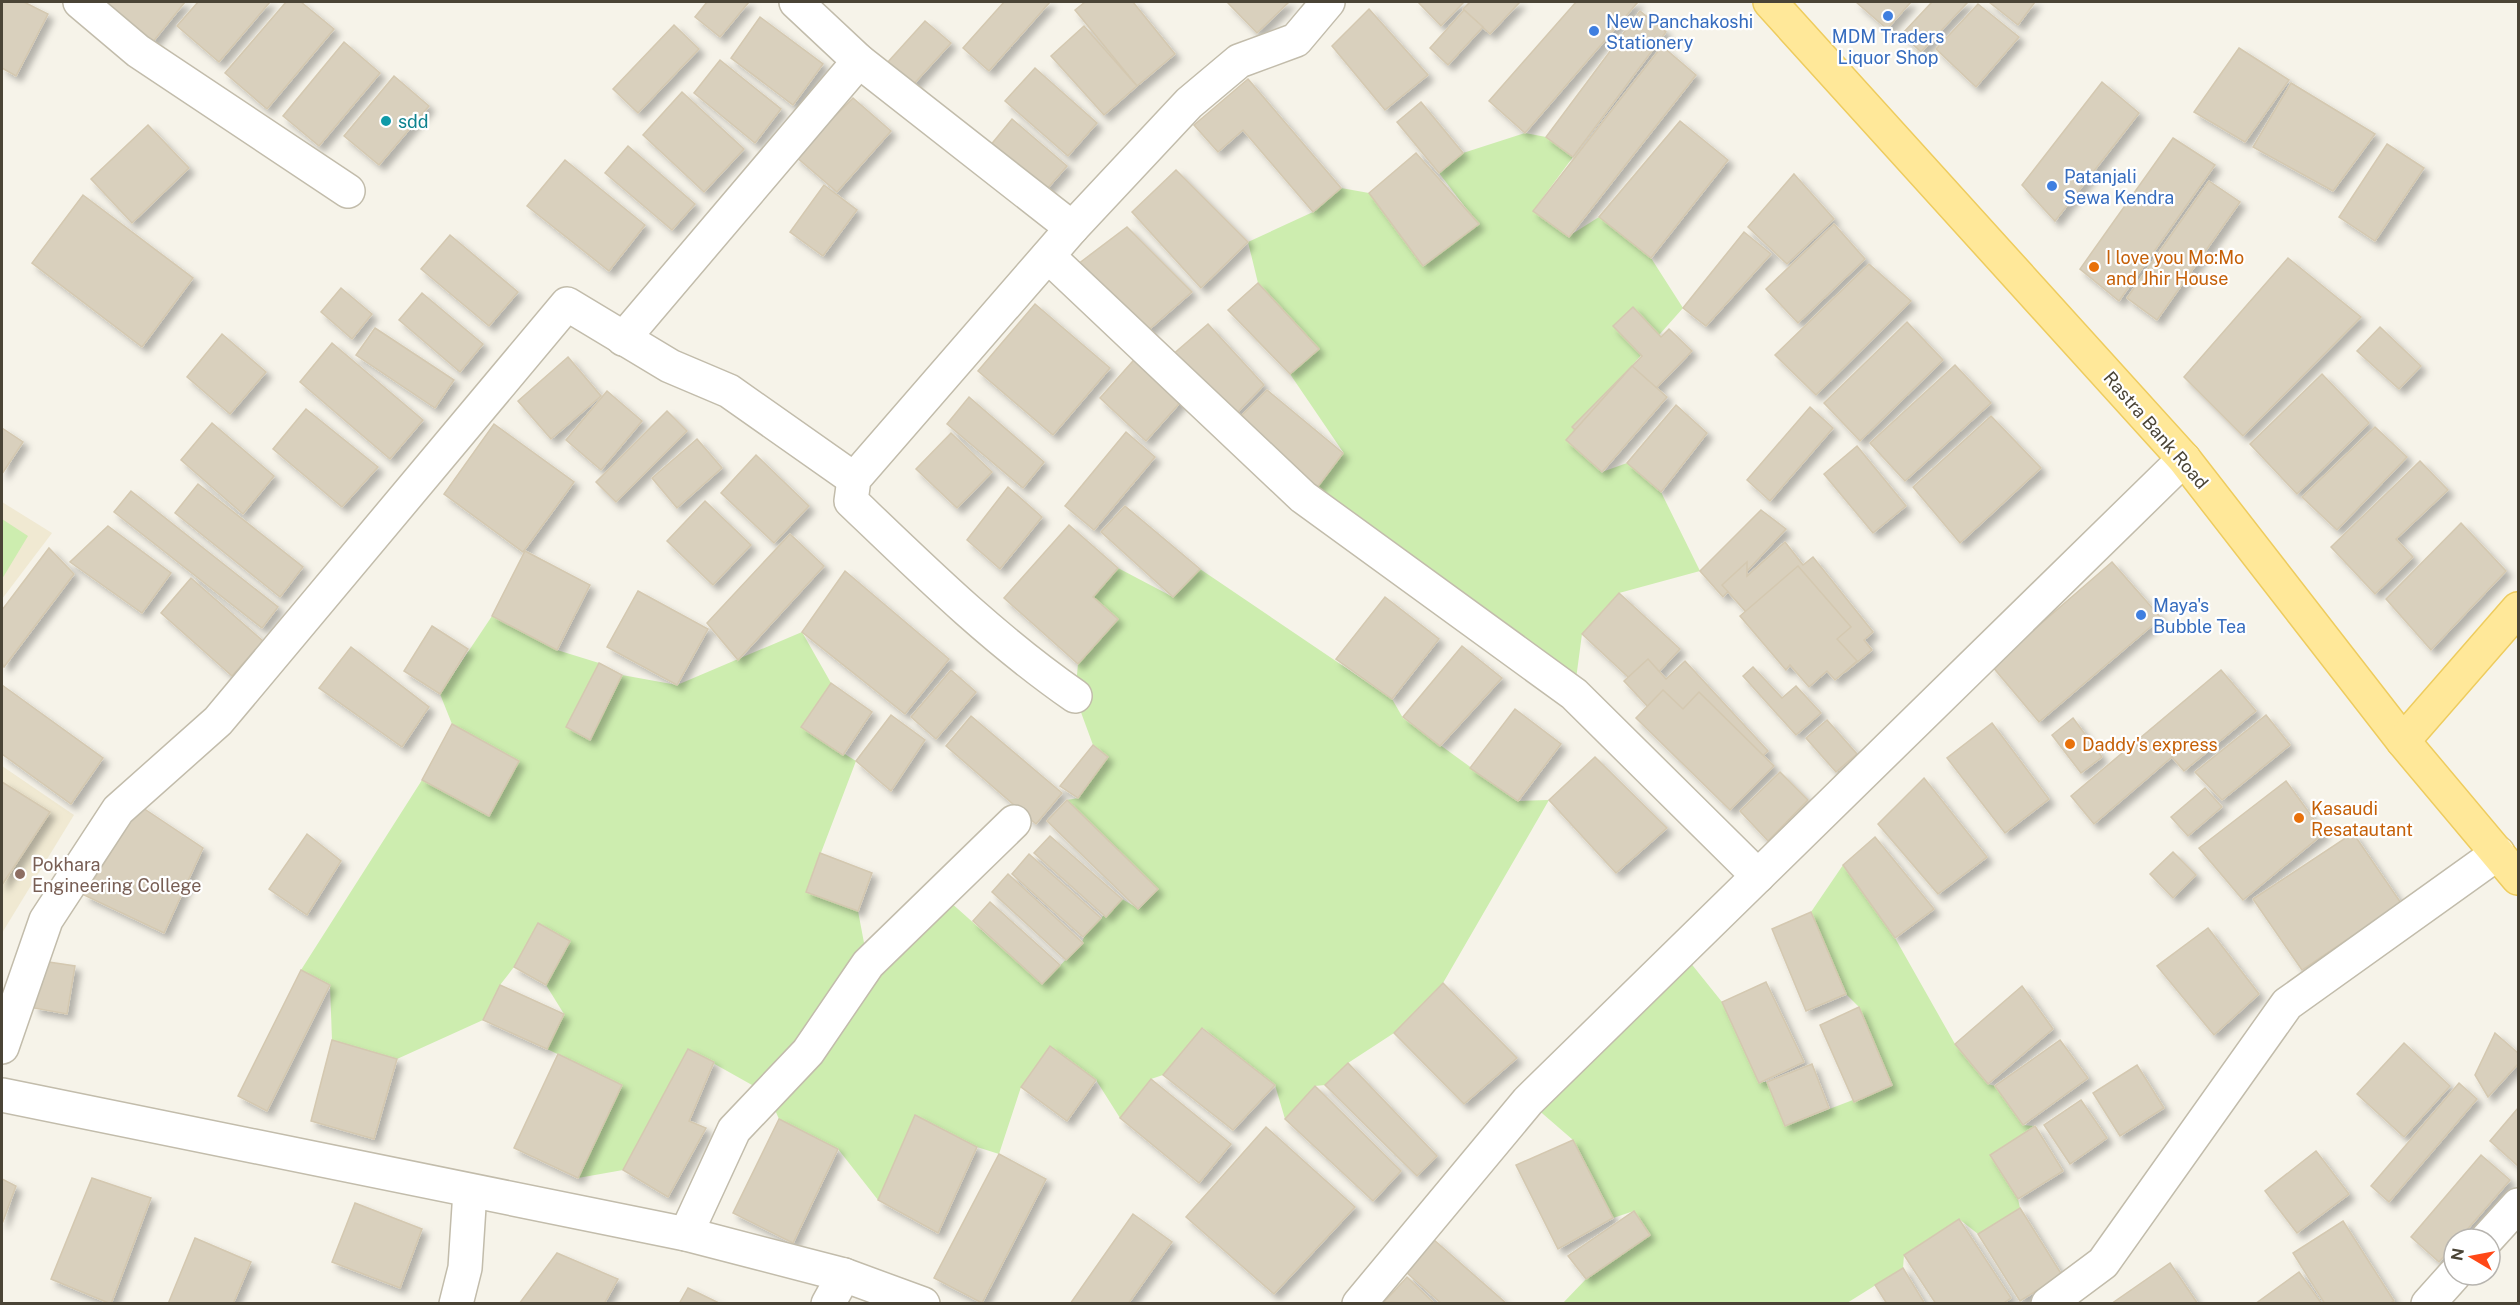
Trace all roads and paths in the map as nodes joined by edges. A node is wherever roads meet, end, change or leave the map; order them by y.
1 (80, 2) edge
2 (796, 2) edge
3 (1328, 2) edge
4 (1770, 2) edge
5 (860, 61) junction
6 (348, 191) dead end
7 (1072, 228) junction
8 (1047, 256) junction
9 (623, 339) junction
10 (2184, 459) junction
11 (854, 479) junction
12 (2518, 609) edge
13 (1075, 696) dead end
14 (2403, 741) junction
15 (1014, 822) dead end
16 (2498, 853) junction
17 (1758, 876) junction
18 (2518, 878) edge
19 (2, 1047) edge
20 (2, 1095) edge
21 (470, 1191) junction
22 (2518, 1205) edge
23 (2498, 1227) edge
24 (686, 1234) junction
25 (844, 1275) junction
26 (2443, 1287) edge
27 (456, 1304) edge
28 (828, 1304) edge
29 (923, 1304) edge
30 (1359, 1304) edge
31 (2048, 1304) edge
32 (2428, 1304) edge

1 - 6 street
2 - 5 street
3 - 7 street
4 - 10 main road, Rastra Bank Road
5 - 7 street
5 - 9 street
7 - 8 street
8 - 11 street
8 - 17 street
9 - 11 street
9 - 19 street
10 - 14 main road, Rastra Bank Road
10 - 17 street
11 - 13 street
12 - 14 main road
14 - 16 main road, Rastra Bank Road
15 - 24 street
16 - 18 main road, Rastra Bank Road
16 - 31 street
17 - 30 street
20 - 21 street
21 - 24 street
21 - 27 street
22 - 23 street
24 - 25 street
25 - 28 street
25 - 29 street
26 - 32 street

